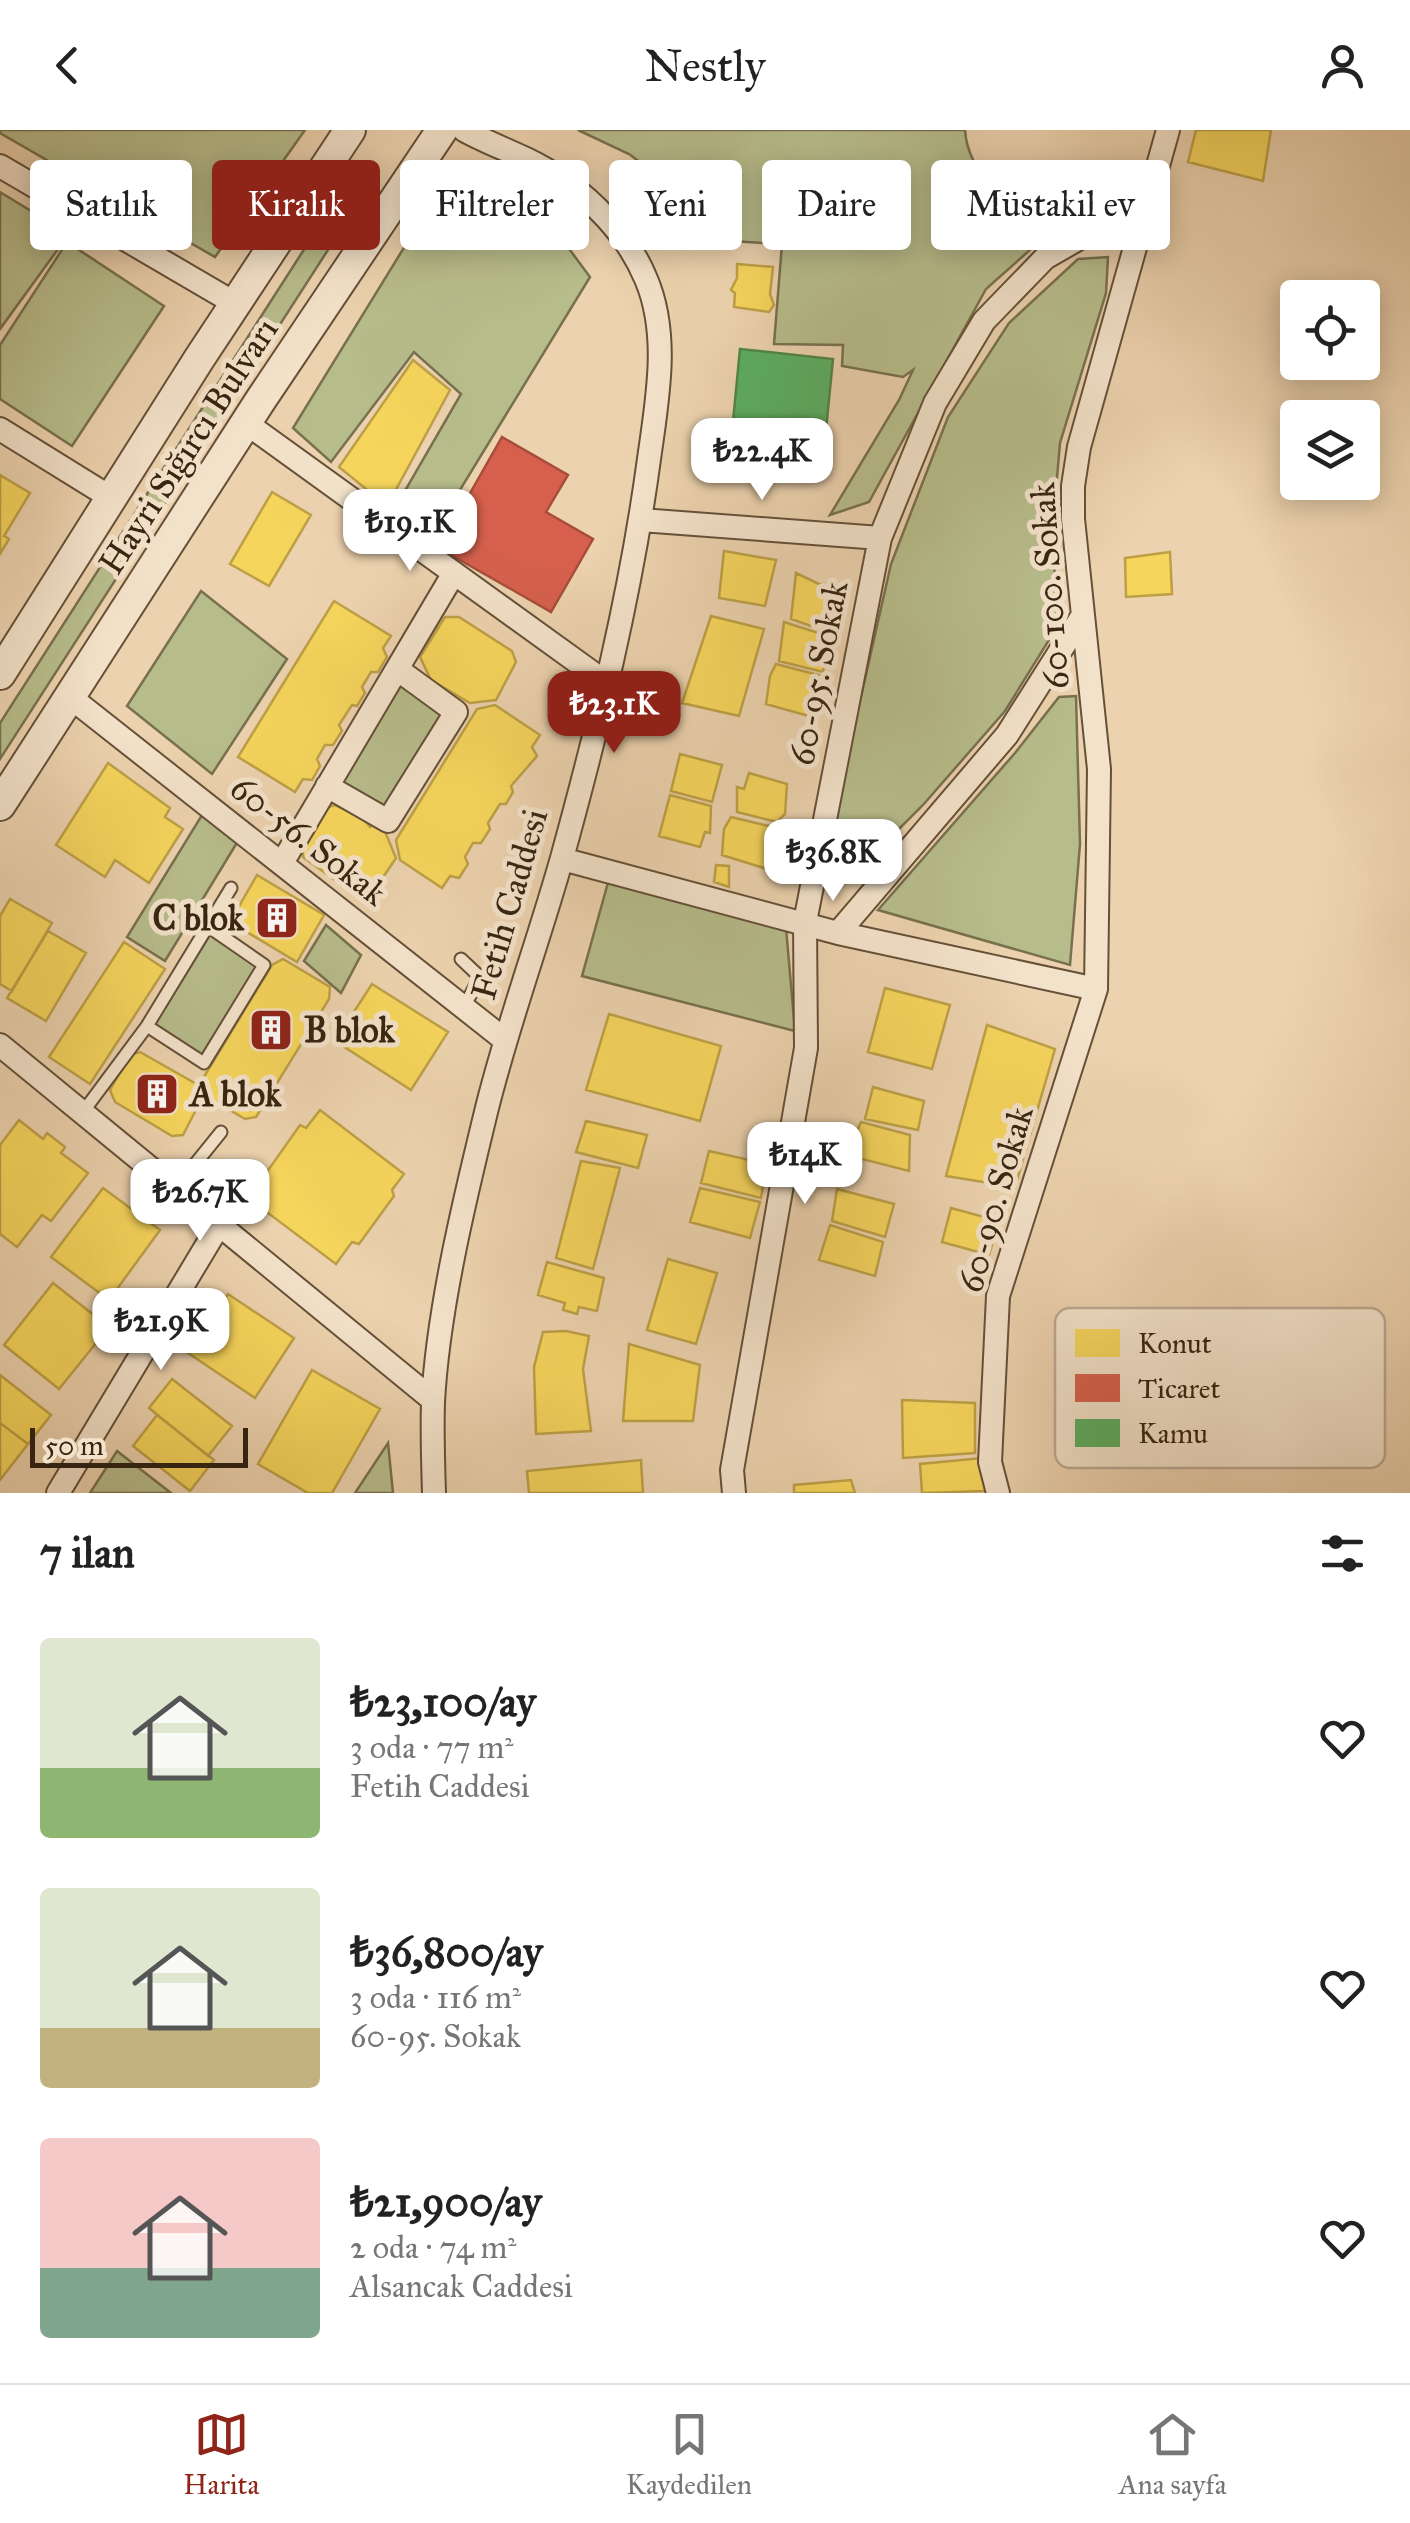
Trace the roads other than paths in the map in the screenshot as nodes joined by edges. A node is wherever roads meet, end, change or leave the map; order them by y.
1 (350, 130) edge
2 (442, 130) edge
3 (464, 130) edge
4 (1168, 130) edge
5 (1160, 160) edge
6 (0, 166) edge
7 (1059, 250) edge
8 (1134, 250) edge
9 (236, 304) junction
10 (246, 423) junction
11 (0, 429) edge
12 (113, 499) junction
13 (641, 520) junction
14 (880, 538) junction
15 (454, 573) junction
16 (1083, 616) junction
17 (397, 670) junction
18 (0, 674) edge
19 (605, 682) junction
20 (70, 696) junction
21 (327, 786) junction
22 (0, 805) edge
23 (562, 859) junction
24 (282, 864) junction
25 (231, 888) dead end
26 (806, 922) junction
27 (209, 928) junction
28 (838, 933) junction
29 (461, 959) dead end
30 (1096, 989) junction
31 (464, 1008) junction
32 (147, 1026) junction
33 (505, 1040) junction
34 (0, 1045) edge
35 (83, 1112) junction
36 (222, 1132) dead end
37 (174, 1189) junction
38 (219, 1225) junction
39 (434, 1400) junction
40 (58, 1493) edge
41 (434, 1493) edge
42 (734, 1493) edge
43 (998, 1493) edge

1 - 9 street, Hayri Sığırcı Bulvarı
2 - 10 street, Hayri Sığırcı Bulvarı
3 - 13 street, Fetih Caddesi
4 - 5 street, 60-100. Sokak
6 - 9 street
7 - 14 street, 60-95. Sokak
8 - 16 street, 60-100. Sokak
9 - 12 street, Hayri Sığırcı Bulvarı
10 - 15 street
10 - 20 street, Hayri Sığırcı Bulvarı
11 - 12 street
12 - 18 street, Hayri Sığırcı Bulvarı
13 - 14 street
13 - 19 street, Fetih Caddesi
14 - 26 street, 60-95. Sokak
15 - 17 street
15 - 19 street
16 - 28 street
16 - 30 street, 60-100. Sokak
17 - 21 street
17 - 21 street
19 - 23 street, Fetih Caddesi
20 - 22 street, Hayri Sığırcı Bulvarı
20 - 24 street, 60-56. Sokak
21 - 24 street
23 - 26 street
23 - 33 street, Fetih Caddesi
24 - 31 street, 60-56. Sokak
25 - 27 lane
26 - 28 street
26 - 42 street, 60-95. Sokak
27 - 32 lane
27 - 32 lane
28 - 30 street
29 - 31 lane
30 - 43 street, 60-90. Sokak
31 - 33 street, 60-56. Sokak
32 - 35 lane
33 - 39 street, Fetih Caddesi
34 - 35 street
35 - 37 street
36 - 37 lane
37 - 38 street
38 - 39 street
38 - 40 street
39 - 41 street, Fetih Caddesi

